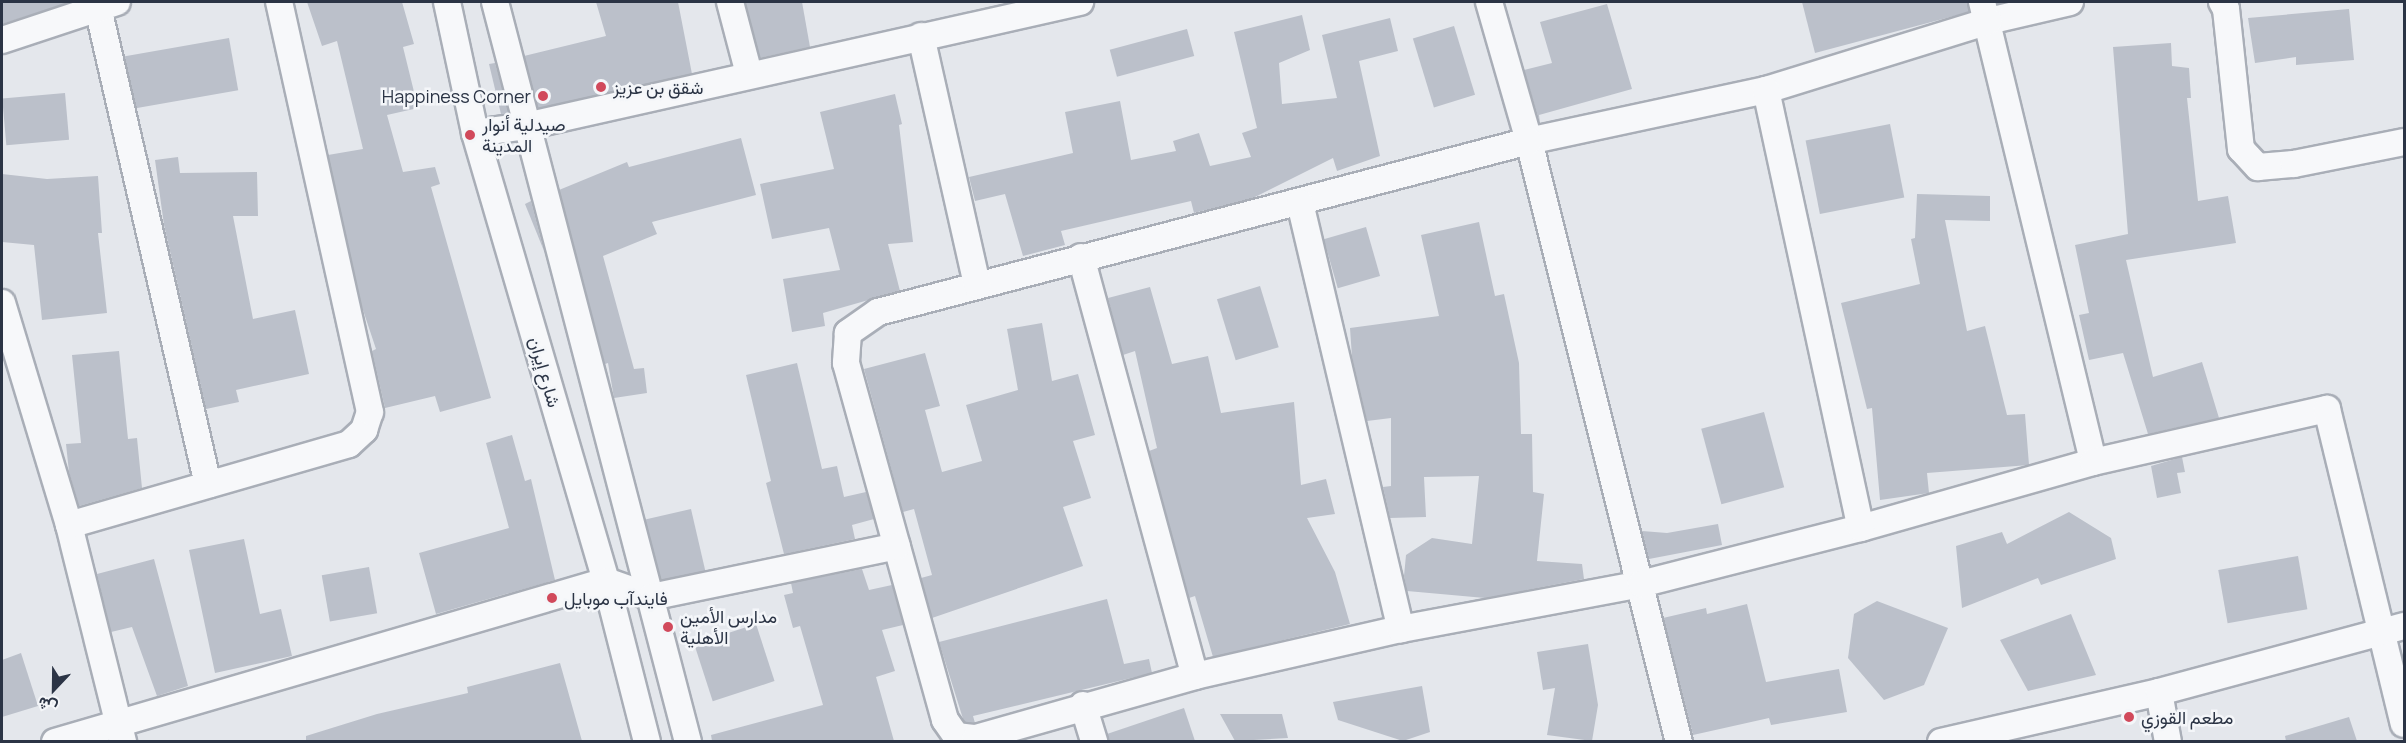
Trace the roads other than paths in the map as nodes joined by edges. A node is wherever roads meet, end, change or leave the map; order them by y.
1 (279, 2) edge
2 (447, 2) edge
3 (495, 2) edge
4 (730, 2) edge
5 (1080, 2) edge
6 (1489, 2) edge
7 (2070, 2) edge
8 (2222, 2) edge
9 (108, 4) edge
10 (1985, 11) edge
11 (921, 36) junction
12 (2, 40) edge
13 (749, 74) junction
14 (1766, 90) junction
15 (526, 126) junction
16 (475, 133) junction
17 (1529, 141) junction
18 (2404, 142) edge
19 (1300, 203) junction
20 (1081, 257) junction
21 (977, 285) junction
22 (3, 313) edge
23 (2093, 462) junction
24 (208, 484) junction
25 (69, 525) junction
26 (1861, 528) junction
27 (897, 546) junction
28 (606, 581) junction
29 (1641, 584) junction
30 (651, 597) junction
31 (2394, 628) edge
32 (1401, 629) junction
33 (1195, 676) junction
34 (2158, 692) junction
35 (1083, 705) junction
36 (2404, 724) edge
37 (120, 731) edge
38 (55, 741) edge
39 (647, 741) edge
40 (688, 741) edge
41 (1094, 741) edge
42 (1679, 741) edge
43 (1941, 741) edge
44 (2168, 741) edge

1 - 24 street
2 - 16 street, شارع إيران
3 - 15 street
4 - 13 street
5 - 11 street
6 - 17 street
7 - 10 street
8 - 18 street
9 - 12 street
9 - 24 street
10 - 14 street
10 - 23 street
11 - 13 street
11 - 21 street
13 - 15 street
14 - 17 street
14 - 26 street
15 - 16 street
15 - 30 street
16 - 28 street, شارع إيران
17 - 19 street
17 - 29 street
19 - 20 street
19 - 32 street
20 - 21 street
20 - 33 street
21 - 27 street
22 - 25 street
23 - 26 street
23 - 31 street
24 - 25 street
25 - 37 street
26 - 29 street
27 - 30 street
27 - 35 street
28 - 30 street
28 - 37 street
28 - 39 street, شارع إيران
29 - 32 street
29 - 42 street
30 - 40 street
31 - 34 street
31 - 36 street
32 - 33 street
33 - 35 street
34 - 43 street
34 - 44 street
35 - 41 street
37 - 38 street

